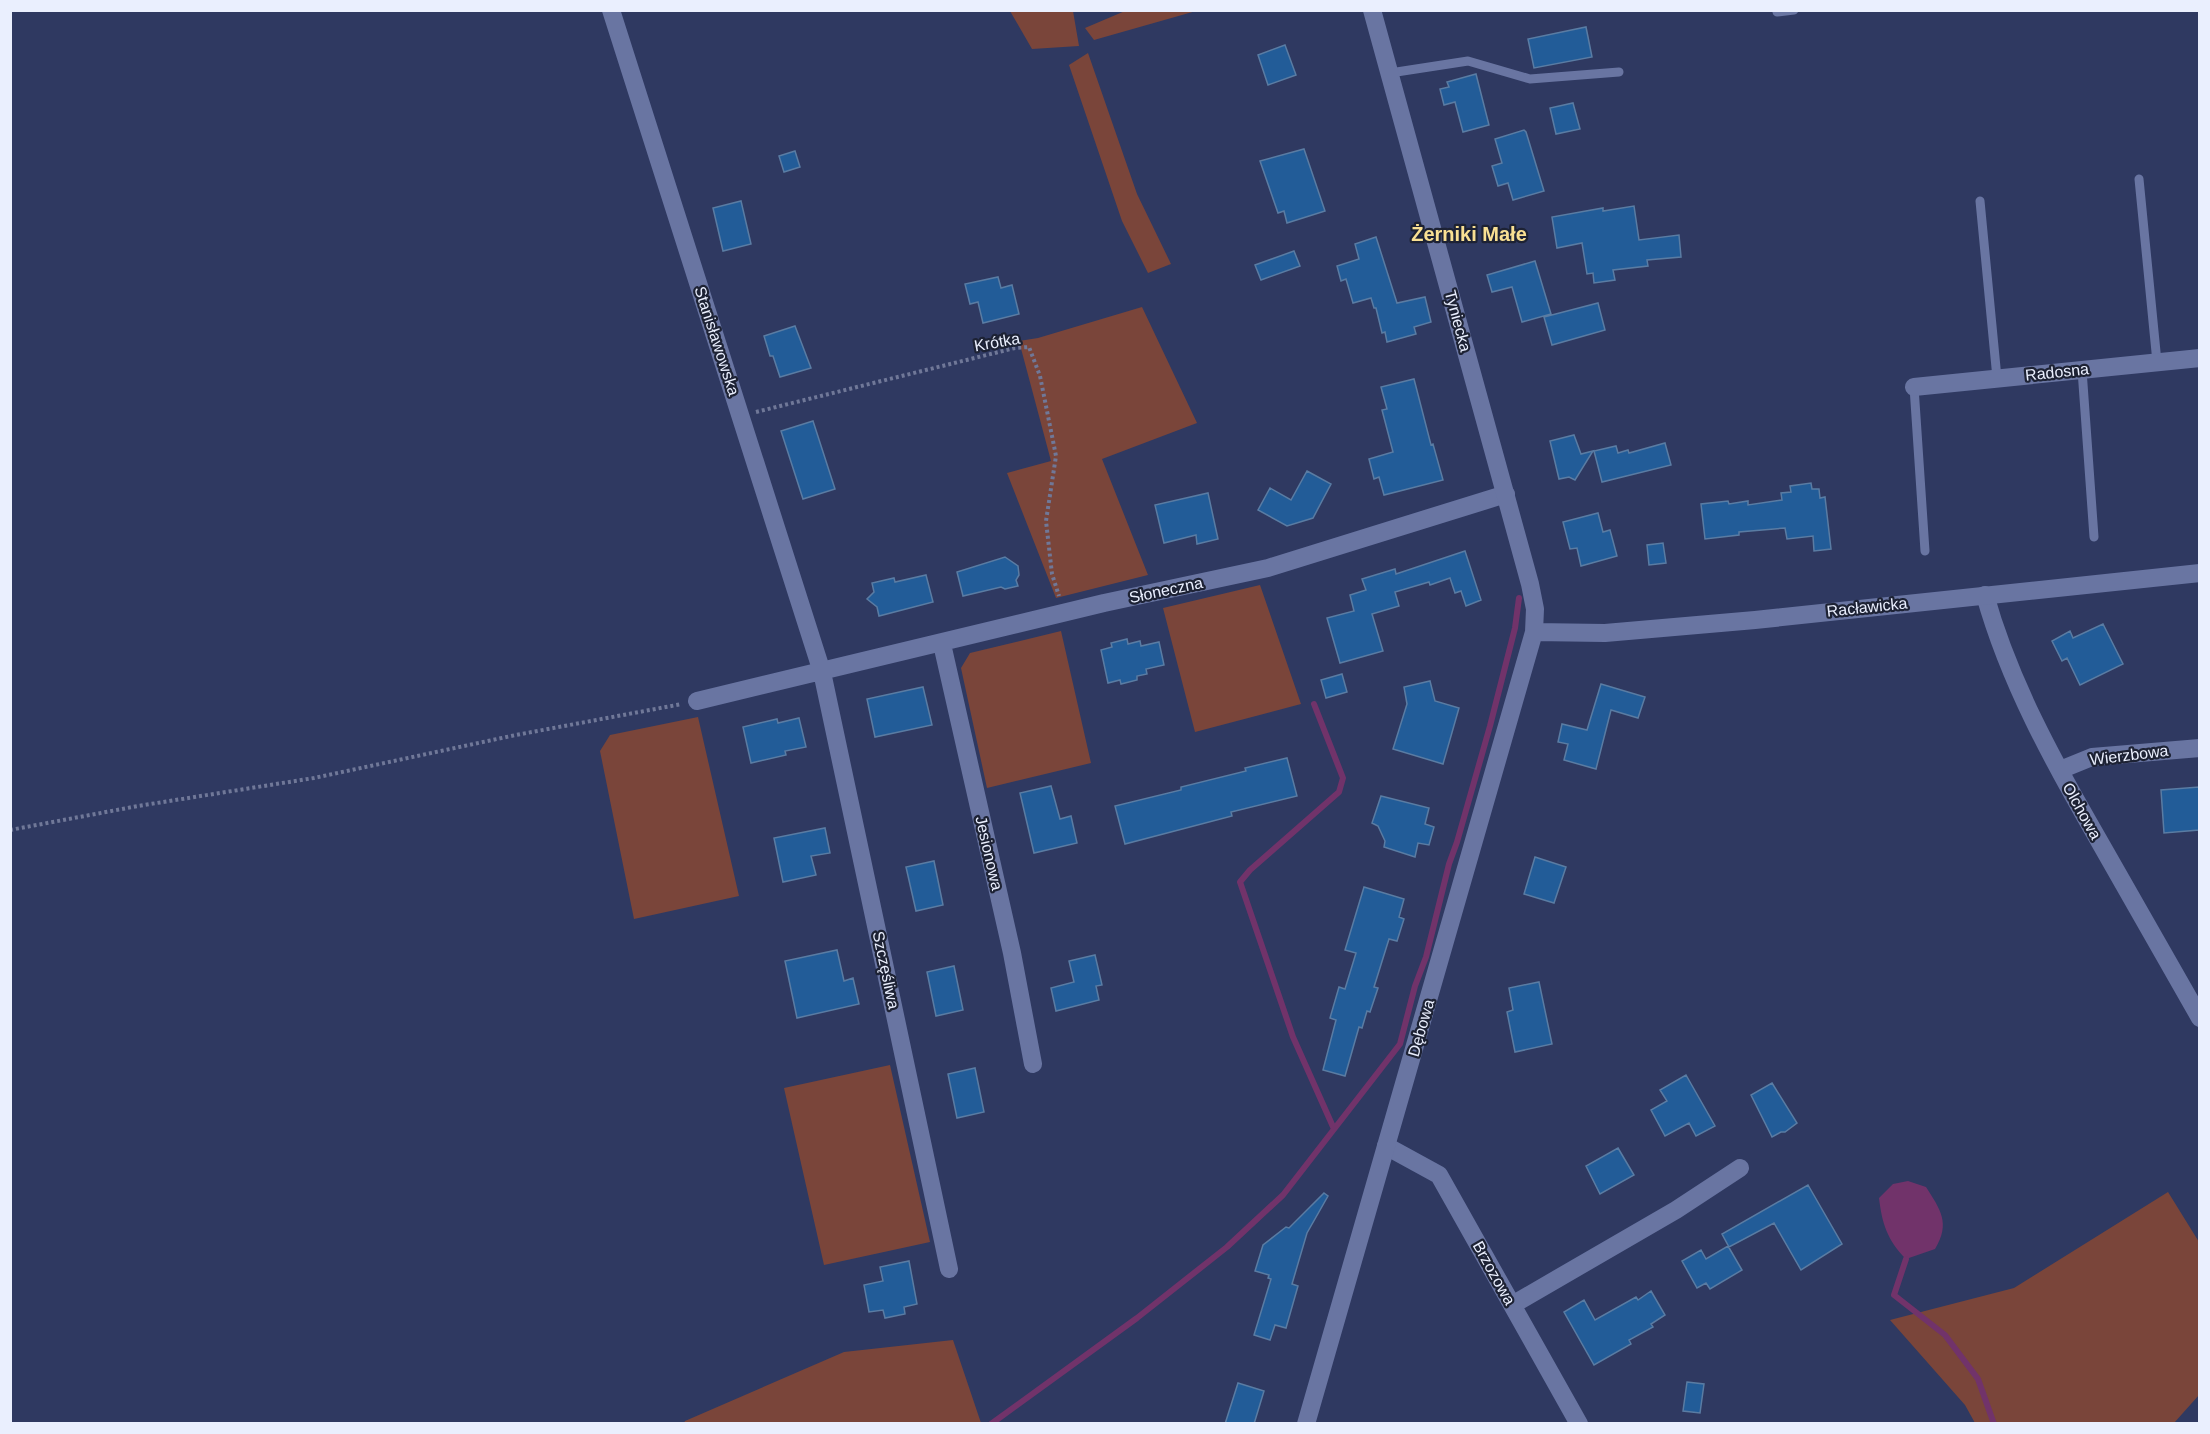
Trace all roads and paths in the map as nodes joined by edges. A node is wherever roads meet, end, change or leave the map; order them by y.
1 (611, 10) edge
2 (1372, 10) edge
3 (1794, 10) edge
4 (1777, 12) dead end
5 (1619, 72) dead end
6 (1390, 73) junction
7 (2139, 179) dead end
8 (1980, 201) dead end
9 (2199, 358) edge
10 (2157, 362) junction
11 (2082, 370) junction
12 (1997, 378) junction
13 (1914, 387) joint
14 (741, 415) junction
15 (1506, 494) junction
16 (2094, 537) dead end
17 (1925, 551) dead end
18 (2199, 573) edge
19 (1985, 595) junction
20 (1064, 613) junction
21 (1534, 632) junction
22 (942, 644) junction
23 (822, 672) junction
24 (697, 701) joint
25 (2199, 748) edge
26 (2060, 770) junction
27 (10, 830) edge
28 (2199, 1018) edge
29 (1034, 1064) dead end
30 (1386, 1146) junction
31 (1740, 1168) dead end
32 (949, 1269) dead end
33 (1512, 1305) junction
34 (1306, 1424) edge
35 (1580, 1424) edge

1 - 14 street, Stanisławowska
2 - 6 street, Tyniecka
3 - 4 lane
5 - 6 lane
6 - 15 street, Tyniecka
7 - 10 lane
8 - 12 lane
9 - 10 street, Radosna
10 - 11 street, Radosna
11 - 12 street, Radosna
11 - 16 lane
12 - 13 street, Radosna
13 - 17 lane
14 - 20 path, Krótka
14 - 23 street, Stanisławowska
15 - 20 street, Słoneczna
15 - 21 street, Tyniecka
18 - 19 street, Racławicka
19 - 21 street, Racławicka
19 - 26 street, Olchowa
20 - 22 street, Słoneczna
21 - 30 street, Dębowa
22 - 23 street, Słoneczna
22 - 29 street, Jesionowa
23 - 24 street, Słoneczna
23 - 32 street, Szczęśliwa
24 - 27 path
25 - 26 street, Wierzbowa
26 - 28 street, Olchowa
30 - 33 street, Brzozowa
30 - 34 street, Dębowa
31 - 33 street
33 - 35 street, Brzozowa

